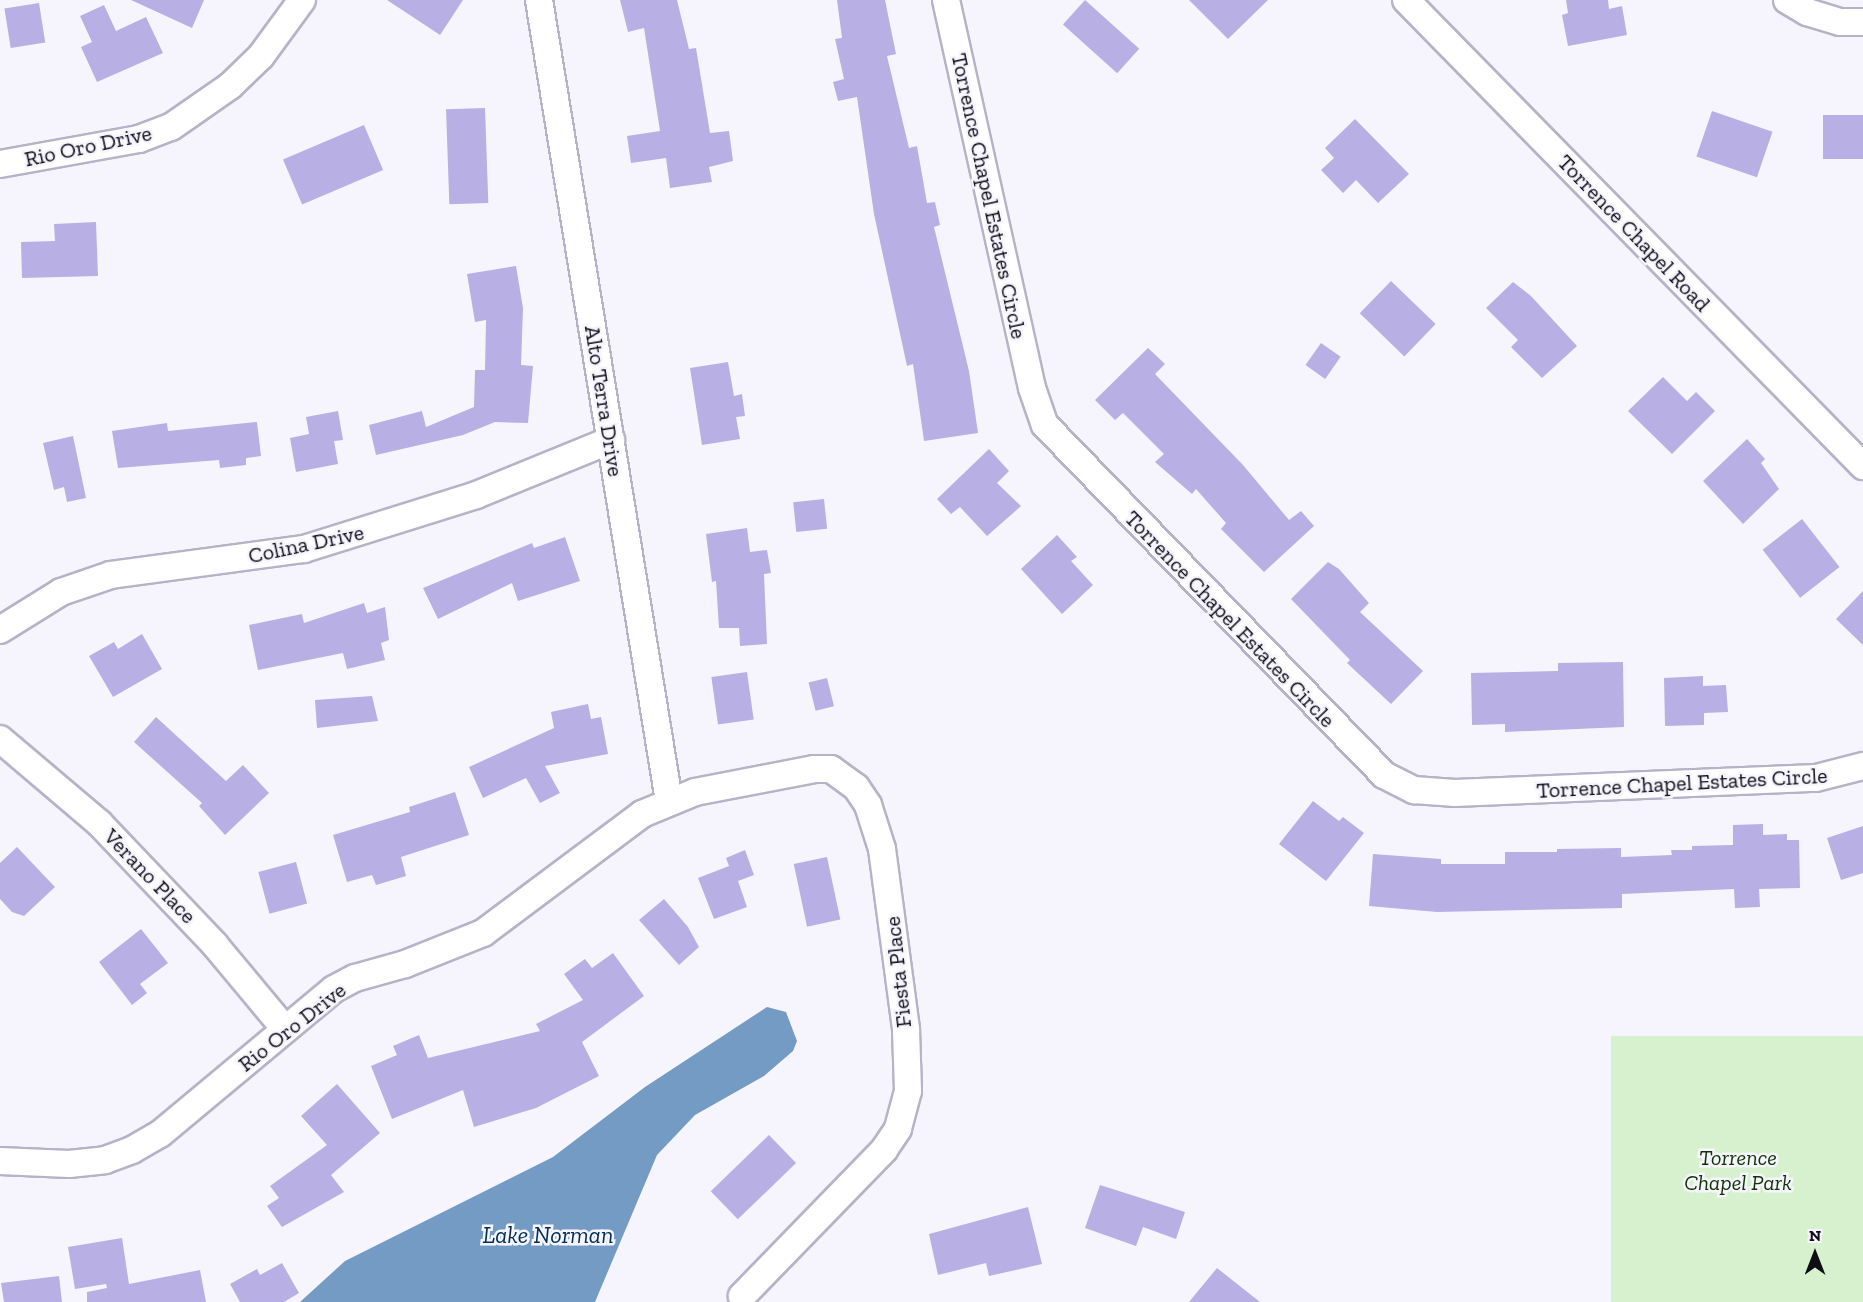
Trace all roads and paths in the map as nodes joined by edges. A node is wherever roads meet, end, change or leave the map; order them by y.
1 (302, 0) edge
2 (539, 0) edge
3 (946, 0) edge
4 (1406, 0) edge
5 (1787, 0) edge
6 (1863, 22) edge
7 (0, 164) edge
8 (611, 440) junction
9 (1863, 466) edge
10 (0, 630) edge
11 (0, 738) edge
12 (1863, 766) edge
13 (669, 801) junction
14 (285, 1029) junction
15 (0, 1161) edge
16 (742, 1296) dead end

1 - 7 street, Rio Oro Drive
2 - 8 street, Alto Terra Drive
3 - 12 street, Torrence Chapel Estates Circle
4 - 9 street, Torrence Chapel Road
5 - 6 street
8 - 10 street, Colina Drive
8 - 13 street, Alto Terra Drive
11 - 14 street, Verano Place
13 - 14 street, Rio Oro Drive
13 - 16 street, Fiesta Place
14 - 15 street, Rio Oro Drive

